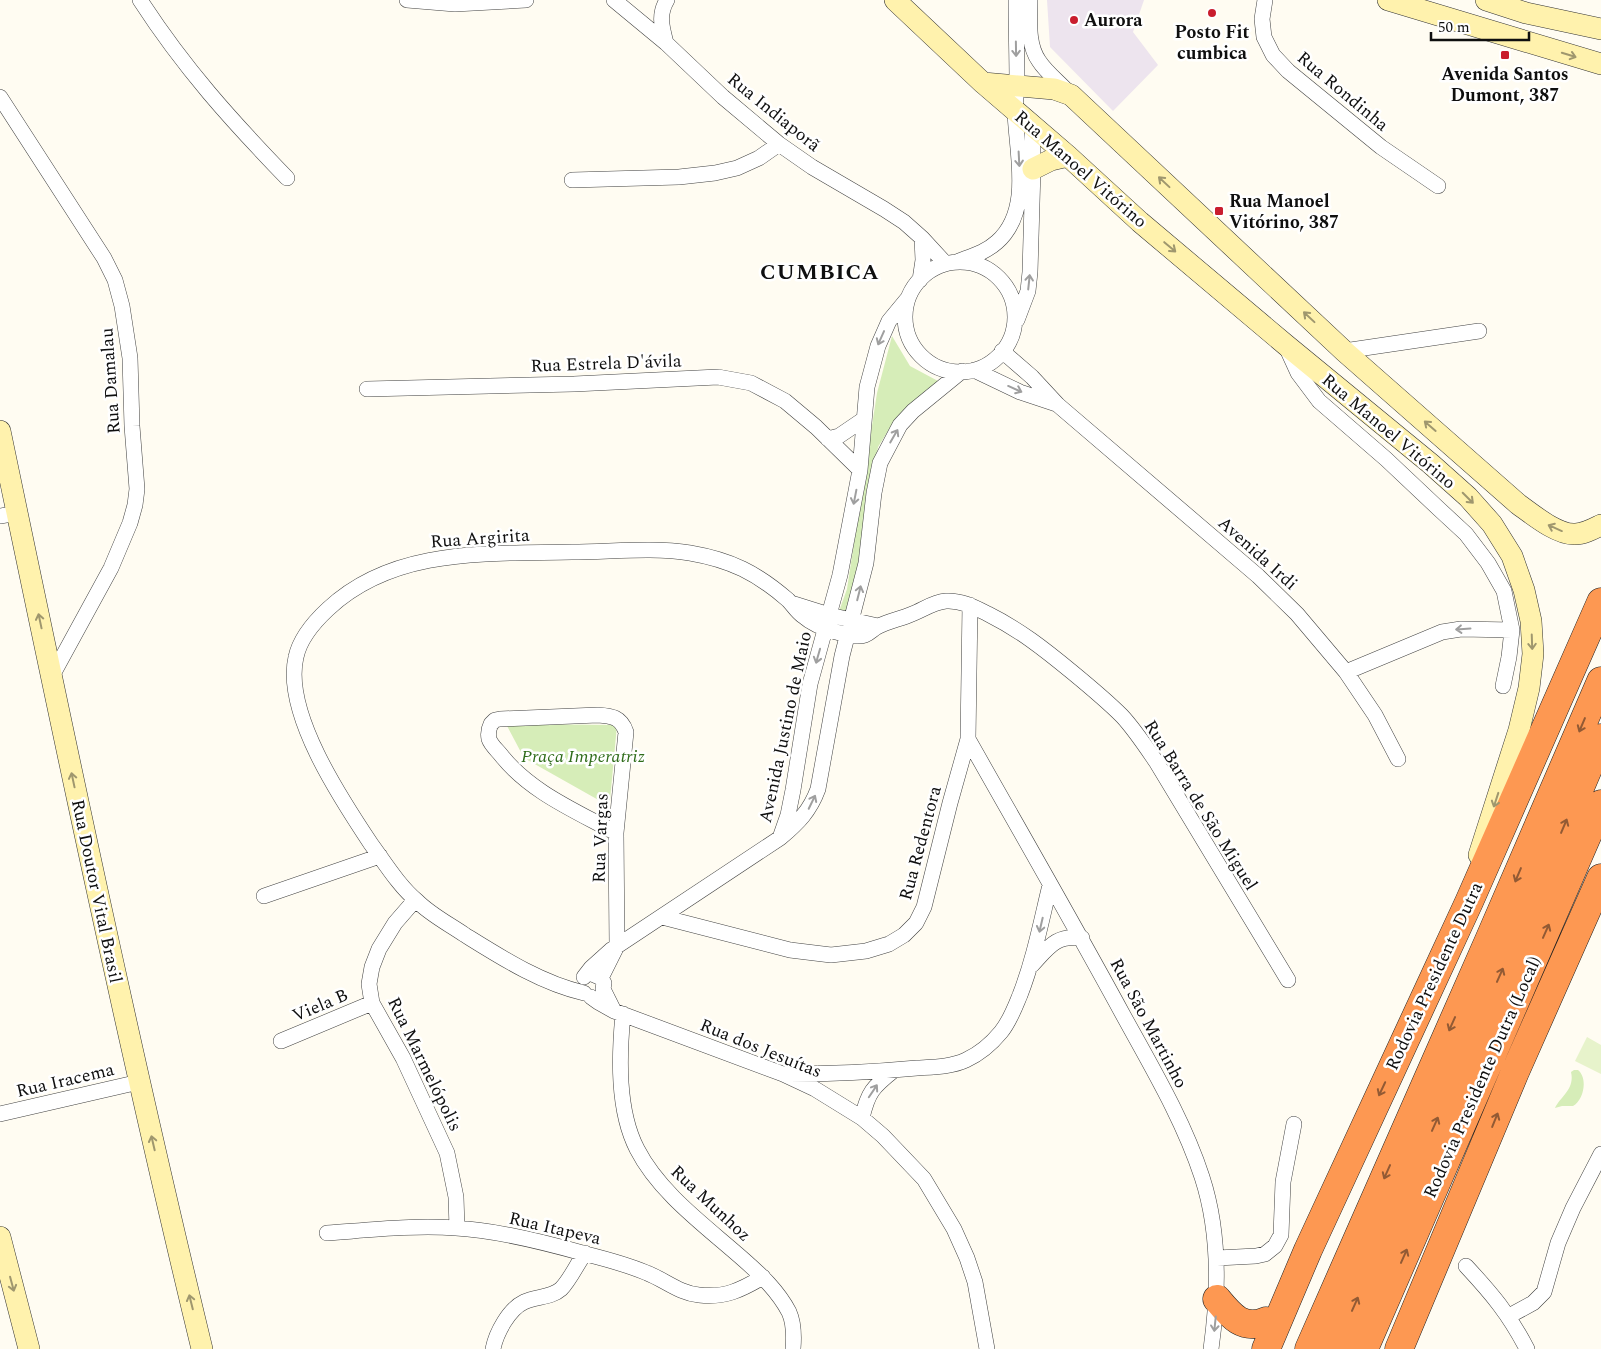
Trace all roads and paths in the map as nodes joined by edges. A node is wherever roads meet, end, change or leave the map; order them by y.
1 (140, 0) edge
2 (407, 0) edge
3 (526, 0) edge
4 (614, 0) edge
5 (667, 0) edge
6 (895, 0) edge
7 (1016, 0) edge
8 (1030, 0) edge
9 (1265, 0) edge
10 (1388, 0) edge
11 (1486, 0) edge
12 (1601, 29) edge
13 (666, 43) junction
14 (1601, 64) edge
15 (983, 84) junction
16 (1017, 86) junction
17 (1071, 95) junction
18 (0, 97) edge
19 (1015, 111) junction
20 (1032, 125) junction
21 (779, 144) junction
22 (1068, 156) junction
23 (1033, 169) junction
24 (286, 178) dead end
25 (572, 180) dead end
26 (1438, 186) dead end
27 (922, 238) junction
28 (952, 263) junction
29 (920, 280) junction
30 (908, 298) junction
31 (1014, 329) junction
32 (1479, 331) dead end
33 (1286, 345) junction
34 (1002, 351) junction
35 (1344, 351) junction
36 (968, 371) junction
37 (367, 390) dead end
38 (1058, 404) junction
39 (864, 419) junction
40 (0, 431) edge
41 (828, 439) junction
42 (860, 470) junction
43 (9, 515) edge
44 (1601, 525) edge
45 (1601, 602) edge
46 (970, 605) junction
47 (827, 622) junction
48 (850, 627) junction
49 (1512, 630) junction
50 (1346, 672) junction
51 (52, 676) junction
52 (1601, 681) edge
53 (1503, 686) dead end
54 (1601, 738) edge
55 (968, 739) junction
56 (1398, 758) dead end
57 (1601, 804) edge
58 (616, 833) junction
59 (780, 838) junction
60 (380, 856) junction
61 (1601, 878) edge
62 (1050, 885) junction
63 (264, 896) dead end
64 (415, 900) junction
65 (687, 900) junction
66 (1469, 902) junction
67 (662, 917) junction
68 (699, 926) junction
69 (1082, 938) junction
70 (617, 946) junction
71 (1031, 966) junction
72 (1288, 980) dead end
73 (591, 986) junction
74 (372, 1003) junction
75 (618, 1013) junction
76 (281, 1041) dead end
77 (893, 1071) junction
78 (783, 1074) junction
79 (844, 1074) junction
80 (139, 1082) junction
81 (829, 1097) junction
82 (0, 1114) edge
83 (862, 1118) junction
84 (1294, 1124) dead end
85 (1601, 1154) edge
86 (1477, 1165) junction
87 (457, 1228) junction
88 (327, 1233) dead end
89 (0, 1237) edge
90 (1308, 1250) junction
91 (585, 1253) junction
92 (1216, 1258) junction
93 (1466, 1266) dead end
94 (763, 1277) junction
95 (1217, 1299) junction
96 (1509, 1316) junction
97 (1266, 1321) junction
98 (29, 1349) edge
99 (202, 1349) edge
100 (493, 1349) edge
101 (793, 1349) edge
102 (987, 1349) edge
103 (1211, 1349) edge
104 (1244, 1349) edge
105 (1266, 1349) edge
106 (1309, 1349) edge
107 (1335, 1349) edge
108 (1364, 1349) edge
109 (1374, 1349) edge
110 (1399, 1349) edge
111 (1527, 1349) edge

1 - 24 street
2 - 3 street
4 - 13 street, Rua Indiaporã
5 - 13 street
6 - 15 main road, Rua Manoel Vitórino
7 -> 16 street
8 - 17 street, Rua Manoel Vitórino
9 - 26 street, Rua Rondinha
10 -> 14 main road
11 - 12 main road
13 - 21 street, Rua Indiaporã
15 - 16 main road, Rua Manoel Vitórino
15 - 19 main road, Rua Manoel Vitórino
16 - 17 main road, Rua Manoel Vitórino
16 - 19 street
35 -> 17 main road, Rua Manoel Vitórino
18 - 51 street, Rua Damalau
19 - 20 main road, Rua Manoel Vitórino
19 -> 28 street
20 - 22 main road, Rua Manoel Vitórino
20 - 23 street
21 - 25 street
21 - 27 street, Rua Indiaporã
22 - 23 main road
22 -> 33 main road, Rua Manoel Vitórino
31 -> 23 street
27 - 28 street, Rua Indiaporã
27 - 29 street
28 - 29 street
28 - 31 street
29 - 30 street
30 - 36 street
30 -> 39 street, Avenida Justino de Maio
31 - 34 street
32 - 35 street
33 - 49 street
33 -> 66 main road, Rua Manoel Vitórino
34 - 36 street
34 - 38 street, Avenida Irdi
44 -> 35 main road, Rua Manoel Vitórino
36 -> 38 street, Avenida Irdi
48 -> 36 street, Avenida Justino de Maio
37 - 41 street, Rua Estrela D'ávila
38 - 50 street, Avenida Irdi
39 - 41 street
39 - 42 street, Avenida Justino de Maio
40 - 43 main road, Rua Doutor Vital Brasil
41 - 42 street, Rua Estrela D'ávila
42 -> 47 street, Avenida Justino de Maio
51 -> 43 main road, Rua Doutor Vital Brasil
45 - 66 highway, Rodovia Presidente Dutra
46 - 48 street, Rua Barra de São Miguel
46 - 55 street, Rua Redentora
46 - 72 street, Rua Barra de São Miguel
47 - 48 street, Rua Argirita
47 -> 59 street, Avenida Justino de Maio
47 - 60 street, Rua Argirita
59 -> 48 street, Avenida Justino de Maio
49 -> 50 street
49 - 53 street
50 - 56 street, Avenida Irdi
80 -> 51 main road, Rua Doutor Vital Brasil
52 -> 106 highway, Rodovia Presidente Dutra
107 -> 54 highway
55 - 62 street, Rua São Martinho
55 - 68 street, Rua Redentora
108 -> 57 highway, Rodovia Presidente Dutra (Local)
58 - 58 street, Rua Vargas
58 - 70 street, Rua Vargas
59 - 65 street
60 - 63 street
60 - 64 street, Rua Argirita
86 -> 61 highway
62 - 69 street, Rua São Martinho
62 -> 71 street
64 - 73 street
64 - 74 street, Rua Marmelópolis
65 - 67 street
65 - 68 street
66 -> 90 highway, Rodovia Presidente Dutra
67 - 68 street, Rua Redentora
67 - 70 street
69 - 71 street
69 - 92 street, Rua São Martinho
70 - 73 street
71 - 77 street
73 - 75 street
74 - 76 street, Viela B
74 - 87 street, Rua Marmelópolis
75 - 78 street, Rua dos Jesuítas
75 - 94 street, Rua Munhoz
77 - 79 street
83 -> 77 street
78 - 79 street
78 - 81 street, Rua dos Jesuítas
79 - 81 street
80 - 82 street, Rua Iracema
99 -> 80 main road, Rua Doutor Vital Brasil
81 - 83 street, Rua dos Jesuítas
83 - 102 street, Rua dos Jesuítas
84 - 92 street
85 - 96 street
86 - 109 highway
86 - 110 highway
87 - 88 street, Rua Itapeva
87 - 91 street, Rua Itapeva
89 -> 98 main road
90 - 97 highway
90 - 105 highway, Rodovia Presidente Dutra
91 - 94 street, Rua Itapeva
91 - 100 street
92 - 95 street, Rua São Martinho
93 - 96 street
94 - 101 street, Rua Munhoz
95 - 97 highway
95 -> 103 street, Rua São Martinho
96 - 111 street
97 - 104 highway

